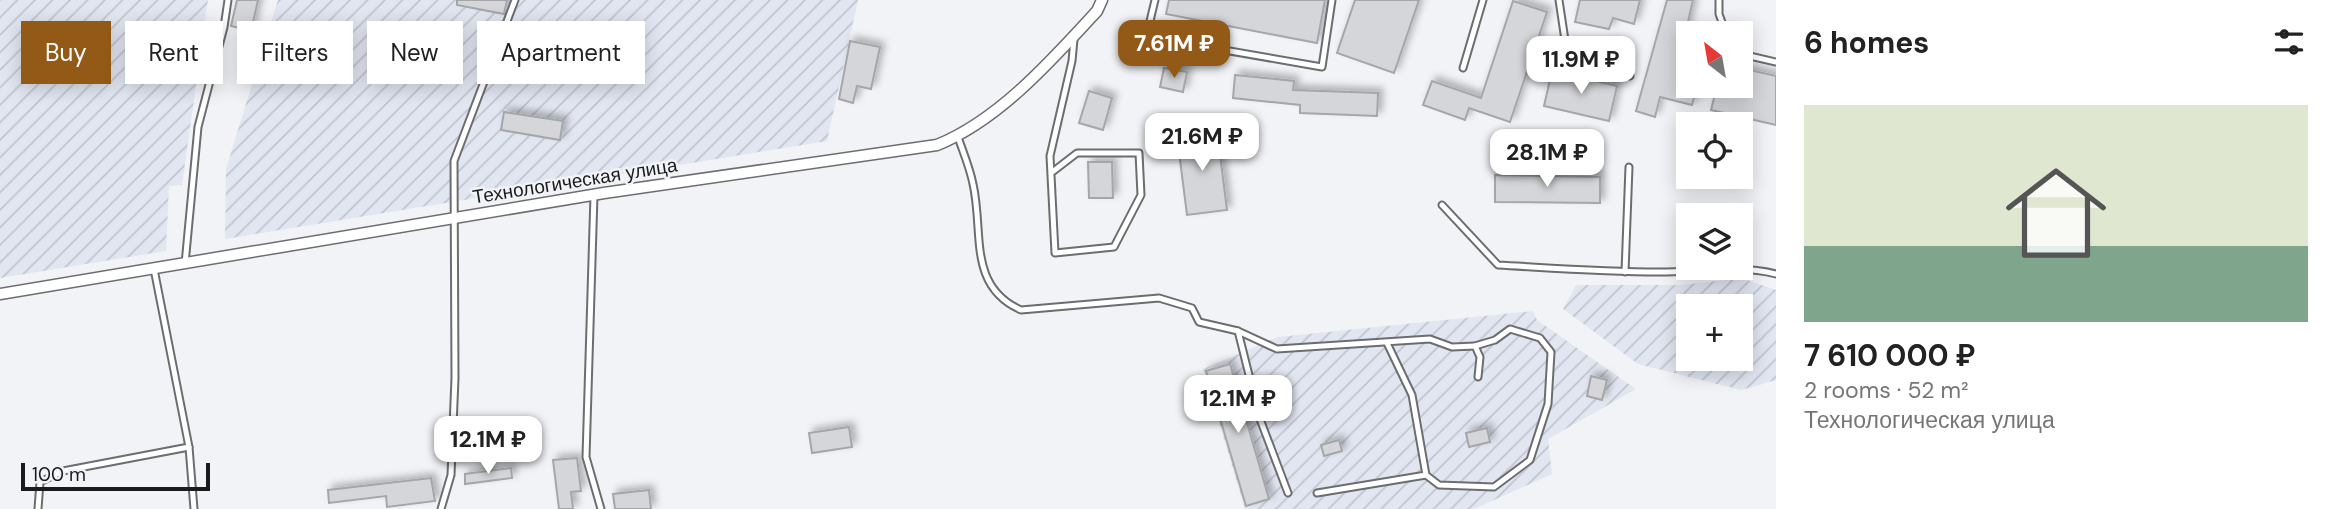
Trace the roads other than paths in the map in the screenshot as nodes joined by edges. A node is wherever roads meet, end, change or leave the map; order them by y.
1 (228, 0) edge
2 (515, 0) edge
3 (1102, 0) edge
4 (1155, 0) edge
5 (1332, 0) edge
6 (1483, 0) edge
7 (1559, 0) edge
8 (1720, 0) edge
9 (1722, 21) edge
10 (1074, 36) junction
11 (1754, 57) edge
12 (1776, 62) edge
13 (1463, 68) dead end
14 (1630, 76) dead end
15 (958, 137) junction
16 (1629, 167) dead end
17 (1051, 173) junction
18 (594, 195) junction
19 (1441, 205) dead end
20 (453, 218) junction
21 (185, 264) junction
22 (154, 269) junction
23 (1625, 272) junction
24 (1776, 274) edge
25 (0, 295) edge
26 (1238, 331) junction
27 (1387, 342) junction
28 (1475, 346) junction
29 (1478, 377) dead end
30 (189, 447) junction
31 (1426, 475) junction
32 (1288, 493) dead end
33 (1317, 493) dead end
34 (38, 509) edge
35 (194, 509) edge
36 (441, 509) edge
37 (601, 509) edge

1 - 21 lane
2 - 20 lane
3 - 10 street, Технологическая улица
4 - 5 lane
6 - 13 lane
7 - 14 lane
8 - 9 lane
10 - 15 street, Технологическая улица
10 - 17 lane
11 - 12 lane
15 - 18 street, Технологическая улица
15 - 26 lane
16 - 23 lane
17 - 17 lane
18 - 20 street, Технологическая улица
18 - 37 lane
19 - 23 lane
20 - 21 street, Технологическая улица
20 - 36 lane
21 - 22 street, Технологическая улица
22 - 25 street, Технологическая улица
22 - 30 lane
23 - 24 lane
26 - 27 lane
26 - 32 lane
27 - 28 lane
27 - 31 lane
28 - 29 lane
28 - 31 lane
30 - 34 lane
30 - 35 lane
31 - 33 lane

